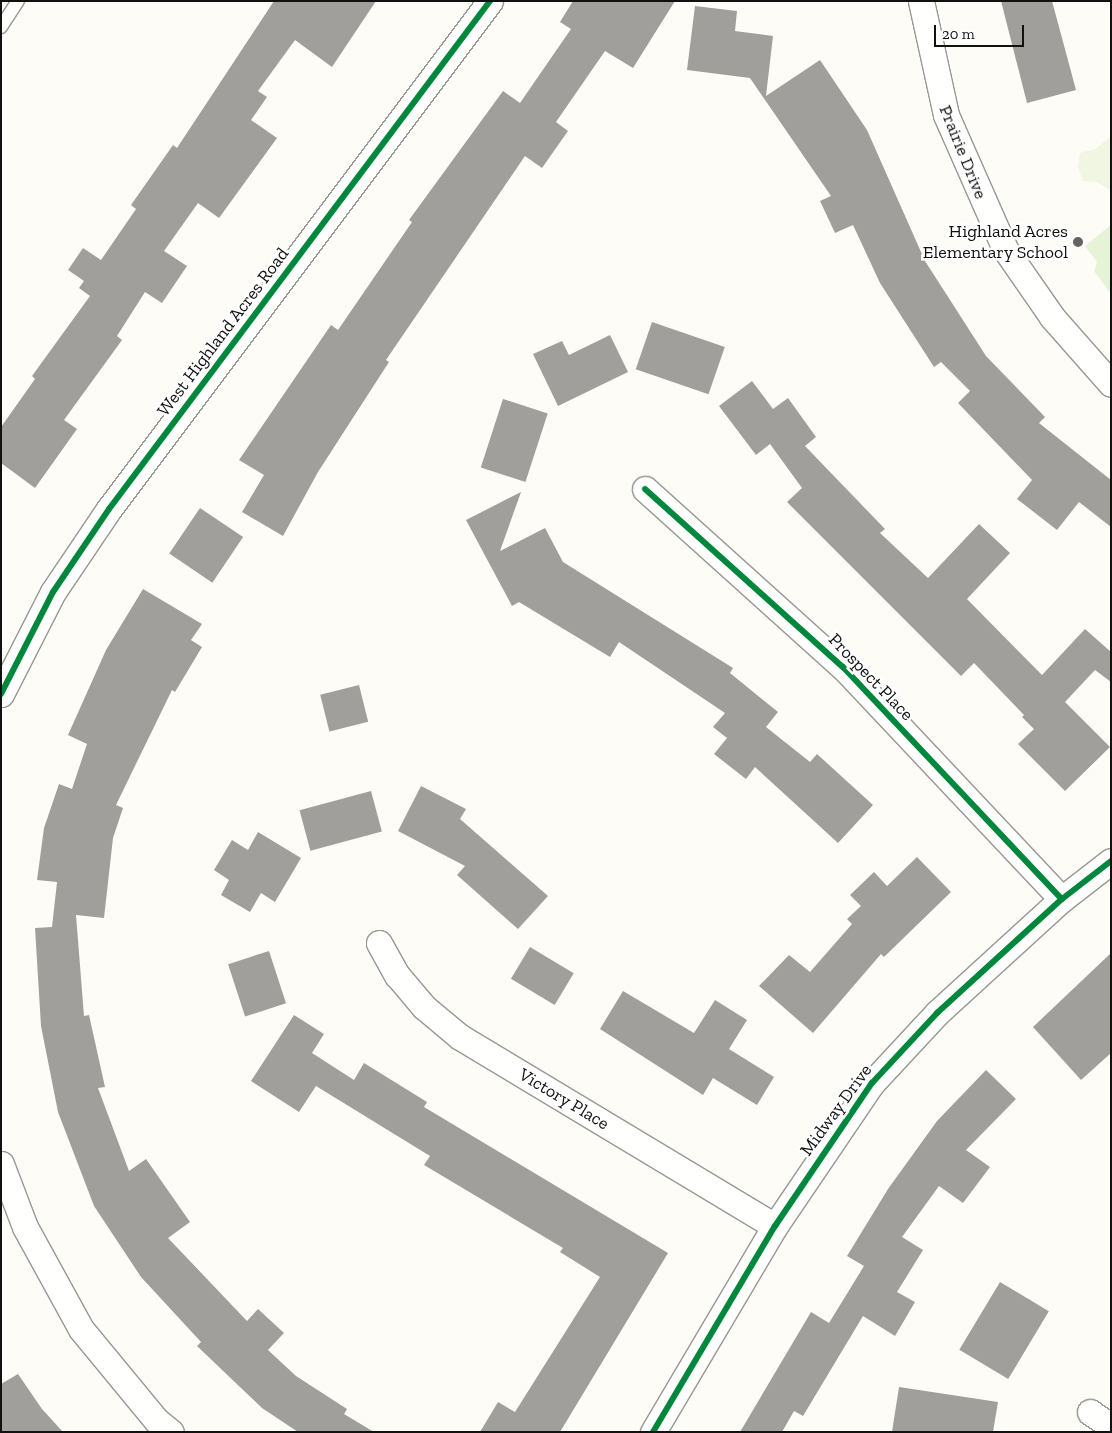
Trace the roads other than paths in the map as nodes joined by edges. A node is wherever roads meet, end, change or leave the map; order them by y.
1 (18, 1) edge
2 (490, 1) edge
3 (921, 1) edge
4 (1, 27) edge
5 (1111, 384) edge
6 (645, 489) dead end
7 (1, 694) edge
8 (1111, 861) edge
9 (1062, 899) junction
10 (379, 943) dead end
11 (1, 1164) edge
12 (775, 1226) junction
13 (1090, 1412) dead end
14 (1111, 1426) edge
15 (171, 1432) edge
16 (653, 1432) edge

1 - 4 lane
2 - 7 street, West Highland Acres Road
3 - 5 street, Prairie Drive
6 - 9 street, Prospect Place
8 - 9 street, Midway Drive
9 - 12 street, Midway Drive
10 - 12 street, Victory Place
11 - 15 street
12 - 16 street, Midway Drive
13 - 14 street

